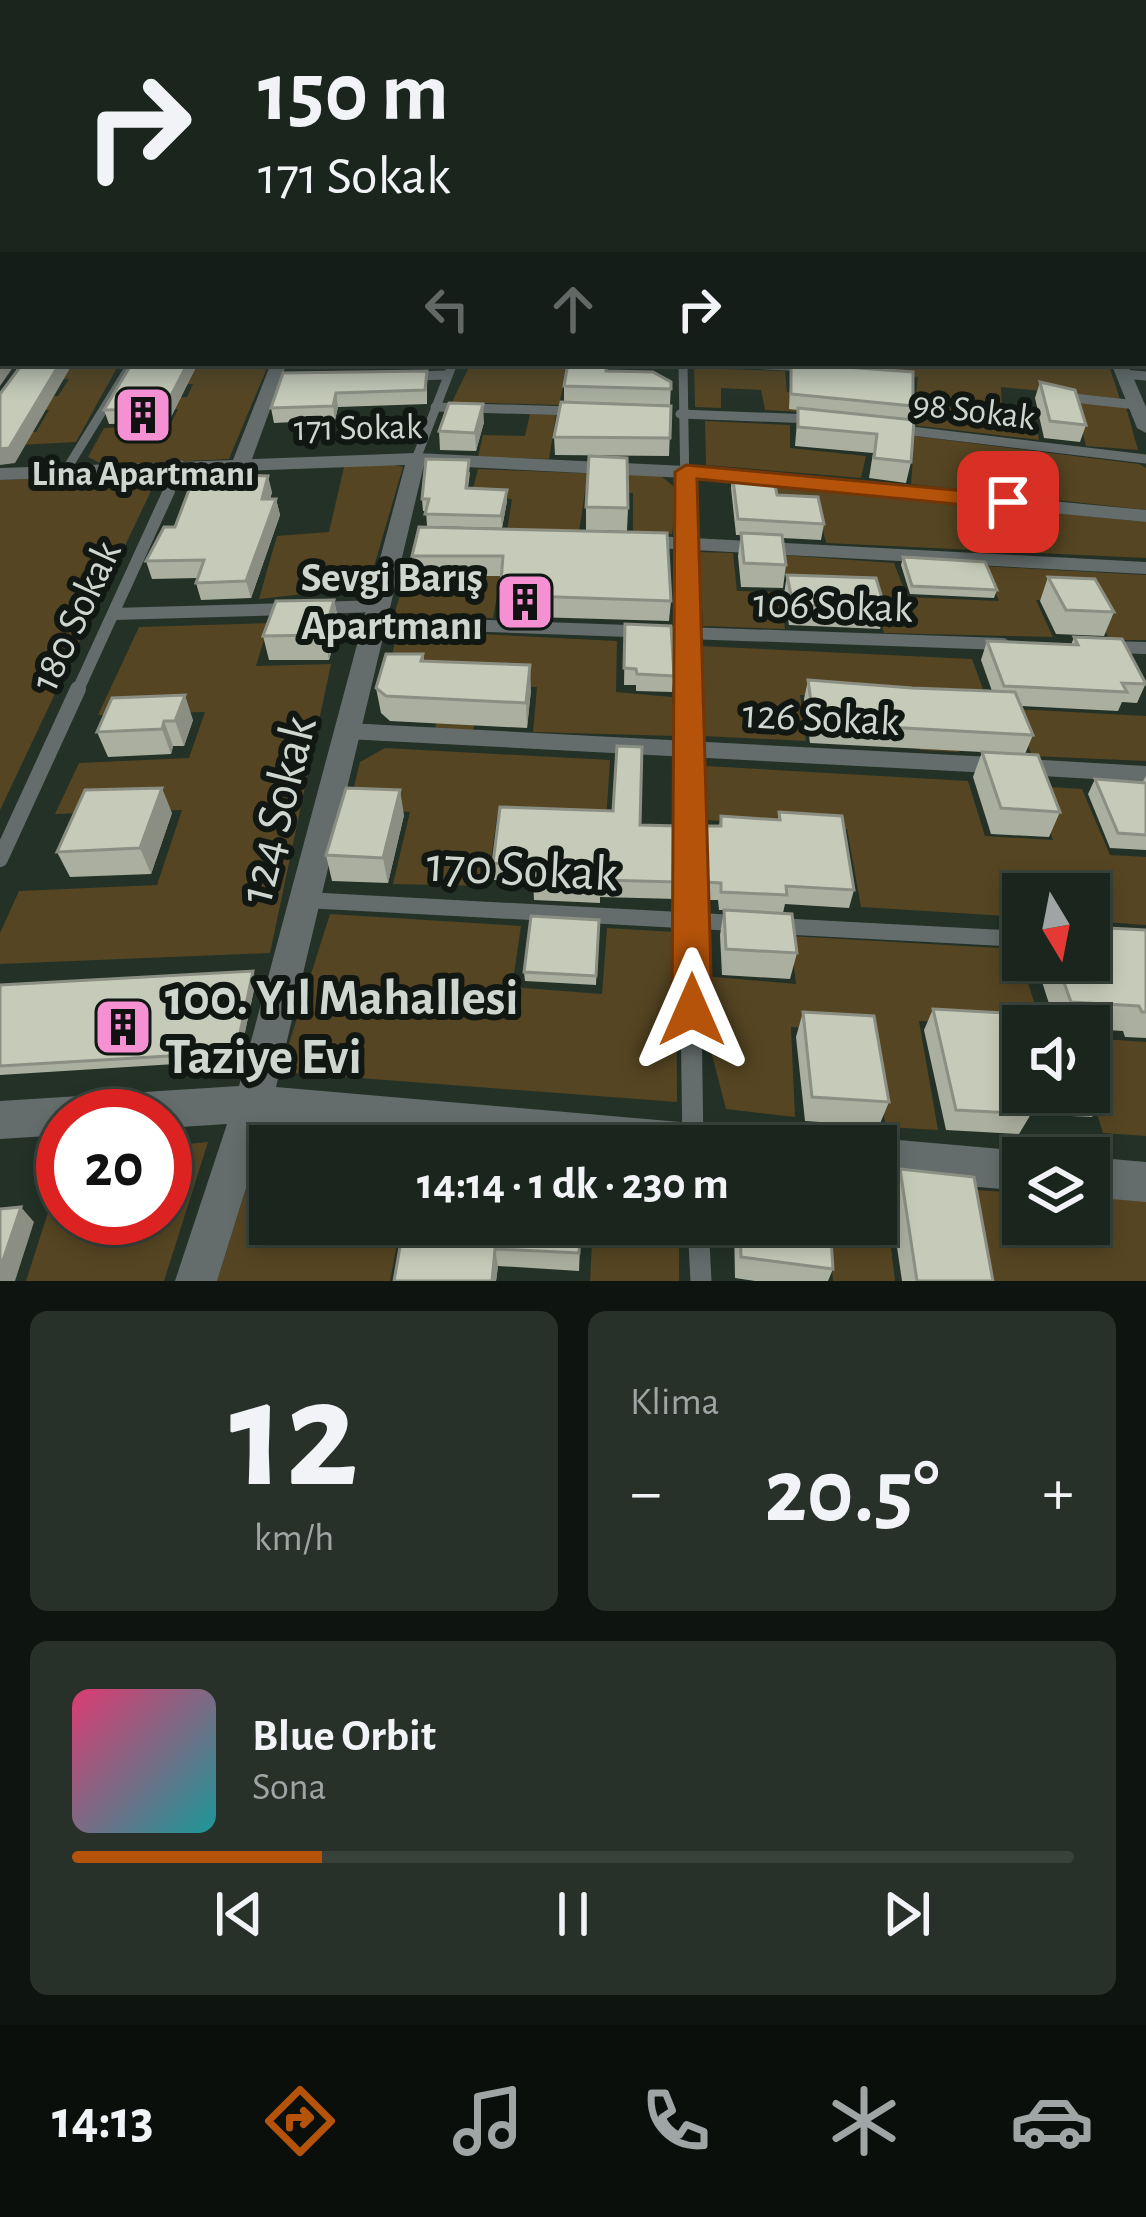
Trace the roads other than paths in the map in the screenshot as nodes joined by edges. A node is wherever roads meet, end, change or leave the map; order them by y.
1 (130, 366) edge
2 (452, 366) edge
3 (683, 366) edge
4 (780, 366) edge
5 (830, 369) edge
6 (1121, 369) edge
7 (276, 370) edge
8 (404, 376) edge
9 (447, 376) junction
10 (1146, 376) edge
11 (295, 378) edge
12 (1047, 395) edge
13 (435, 407) junction
14 (593, 412) edge
15 (661, 413) edge
16 (683, 414) junction
17 (1142, 416) edge
18 (826, 421) edge
19 (887, 428) edge
20 (416, 459) junction
21 (1146, 459) edge
22 (241, 464) junction
23 (182, 466) junction
24 (66, 470) junction
25 (686, 472) junction
26 (0, 473) edge
27 (1146, 515) edge
28 (641, 542) edge
29 (686, 543) junction
30 (1146, 568) edge
31 (113, 614) junction
32 (376, 614) junction
33 (687, 635) junction
34 (1031, 645) edge
35 (1100, 647) edge
36 (1146, 648) edge
37 (347, 731) junction
38 (688, 746) junction
39 (1146, 774) edge
40 (0, 859) edge
41 (305, 900) junction
42 (691, 921) junction
43 (1002, 938) edge
44 (253, 1104) junction
45 (0, 1120) edge
46 (484, 1125) edge
47 (693, 1125) edge
48 (897, 1160) edge
49 (1002, 1169) edge
50 (1110, 1179) edge
51 (1146, 1182) edge
52 (699, 1245) edge
53 (196, 1281) edge
54 (701, 1281) edge

1 - 24 lane
2 - 9 lane, 124 Sokak
3 - 16 lane
4 - 5 lane
6 - 10 lane
6 - 17 street
7 - 11 lane
7 - 22 street
8 - 9 lane
9 - 13 lane, 124 Sokak
12 - 17 lane
13 - 14 lane
13 - 20 lane, 124 Sokak
15 - 16 lane
16 - 18 lane
16 - 25 lane
19 - 21 lane, 98 Sokak
20 - 22 street, 171 Sokak
20 - 25 street, 171 Sokak
20 - 32 street, 124 Sokak
22 - 23 street, 171 Sokak
23 - 24 street, 171 Sokak
23 - 31 lane, 180 Sokak
24 - 26 street, 171 Sokak
25 - 27 street, 171 Sokak
25 - 29 lane
28 - 29 lane
29 - 30 lane
29 - 33 lane
31 - 32 lane, 106 Sokak
31 - 40 lane, 180 Sokak
32 - 33 lane, 106 Sokak
32 - 37 street, 124 Sokak
33 - 34 lane, 106 Sokak
33 - 38 lane
35 - 36 lane
37 - 38 lane, 126 Sokak
37 - 41 street, 124 Sokak
38 - 39 lane, 126 Sokak
38 - 42 lane
41 - 42 lane, 170 Sokak
41 - 44 street, 124 Sokak
42 - 43 lane, 170 Sokak
42 - 47 lane
44 - 45 street
44 - 46 street
44 - 53 street, 124 Sokak
48 - 49 street
50 - 51 street
52 - 54 lane

